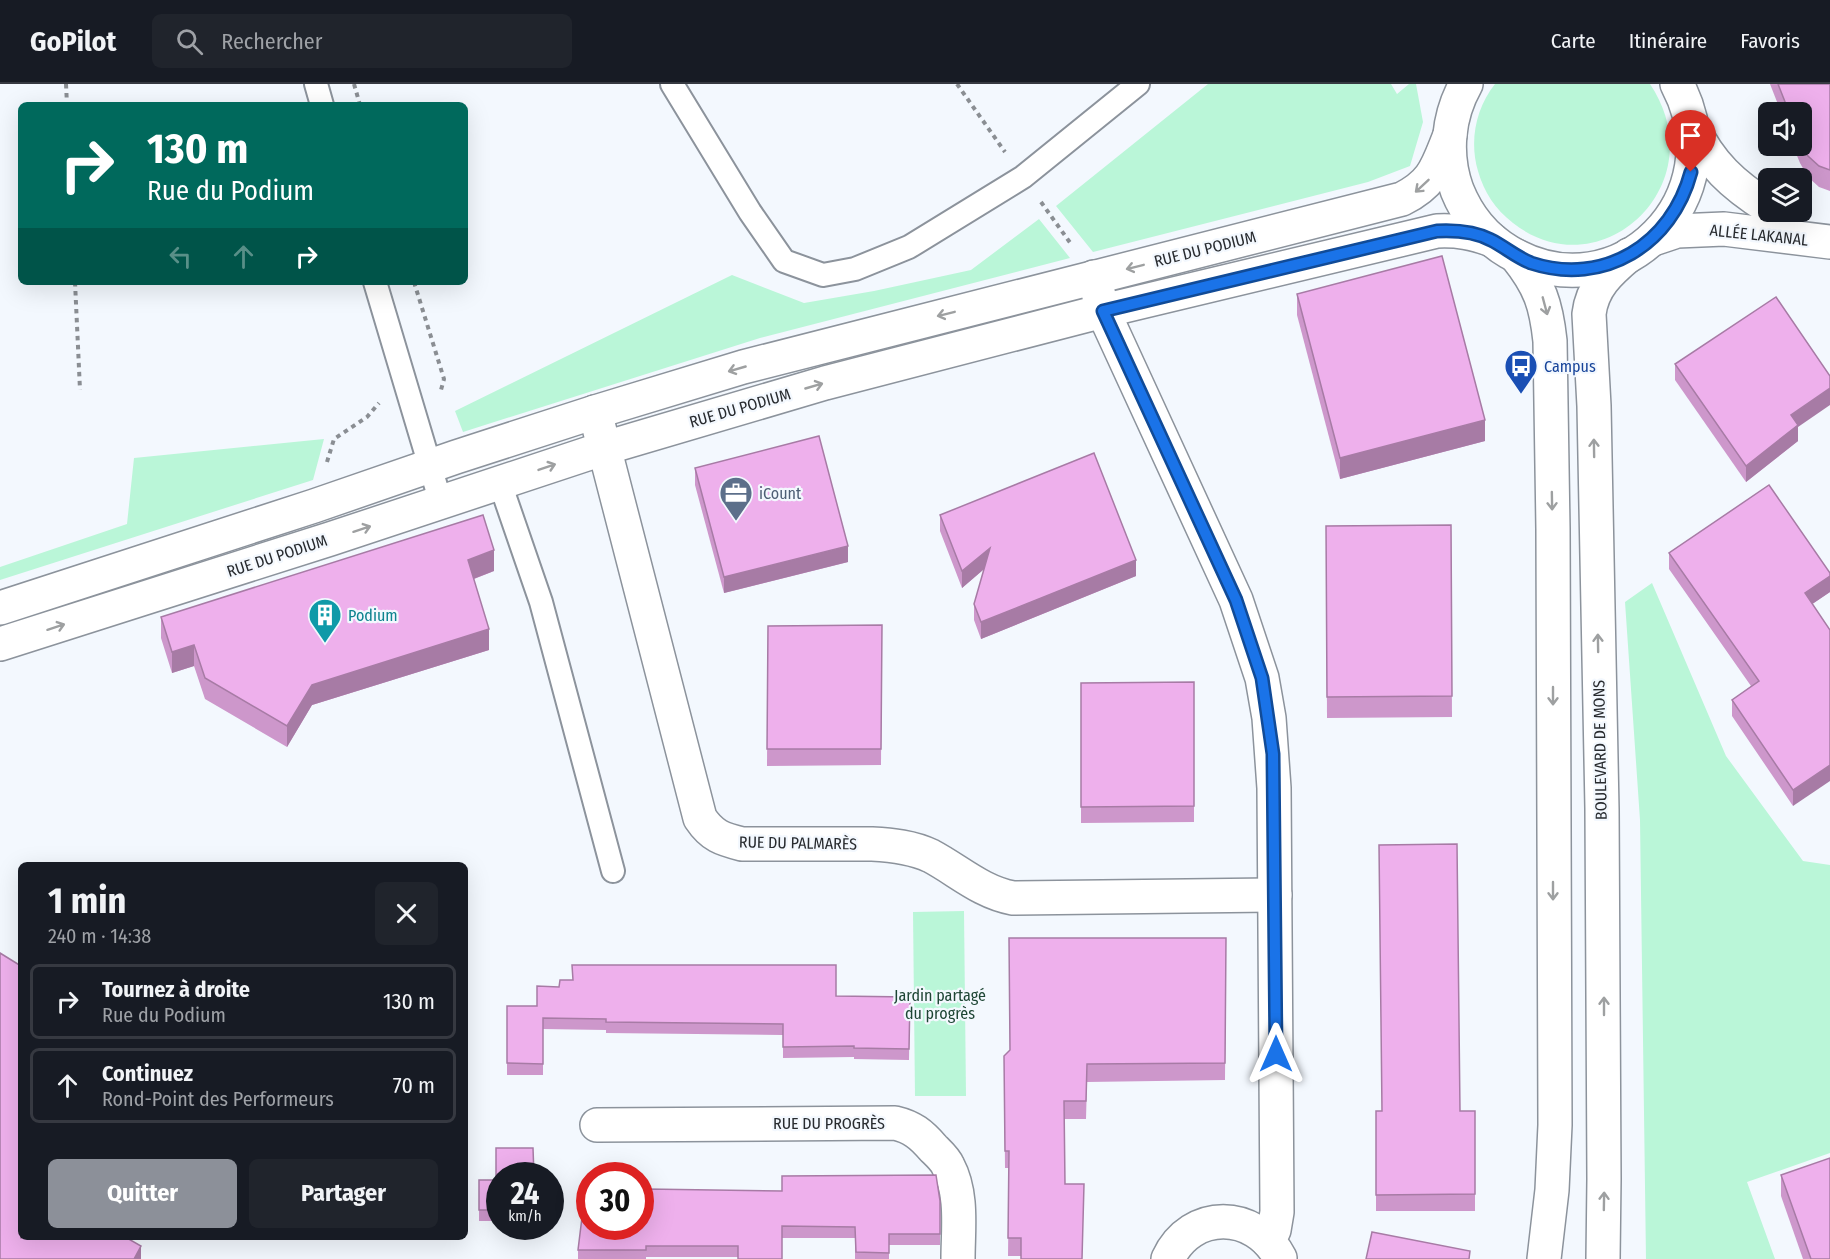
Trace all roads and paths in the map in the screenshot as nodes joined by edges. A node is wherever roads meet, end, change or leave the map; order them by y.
1 (66, 84) edge
2 (316, 84) edge
3 (354, 84) edge
4 (672, 84) edge
5 (1138, 84) edge
6 (1677, 84) edge
7 (67, 102) edge
8 (321, 102) edge
9 (359, 102) edge
10 (1456, 102) edge
11 (1692, 126) junction
12 (1758, 200) edge
13 (1799, 222) edge
14 (1830, 237) edge
15 (1830, 242) edge
16 (1641, 247) junction
17 (1504, 248) junction
18 (1094, 277) junction
19 (75, 285) edge
20 (376, 285) edge
21 (1103, 311) junction
22 (424, 315) dead end
23 (388, 326) junction
24 (80, 390) dead end
25 (376, 393) dead end
26 (595, 412) junction
27 (605, 448) junction
28 (430, 466) junction
29 (500, 483) junction
30 (441, 502) junction
31 (314, 506) junction
32 (0, 608) edge
33 (0, 644) edge
34 (613, 871) dead end
35 (1275, 895) junction
36 (597, 1125) dead end
37 (1274, 1250) edge
38 (958, 1259) edge
39 (1168, 1259) edge
40 (1544, 1259) edge
41 (1603, 1259) edge

1 - 7 path
2 - 8 lane
3 - 9 path
4 - 5 lane
6 - 11 street
10 - 17 street
10 -> 18 street, RUE DU PODIUM
11 - 12 street, ALLÉE LAKANAL
11 - 16 street, BOULEVARD DE MONS
13 - 14 street, ALLÉE LAKANAL
15 - 16 street, ALLÉE LAKANAL
16 - 17 street, ALLÉE LAKANAL
41 -> 16 street, BOULEVARD DE MONS
17 - 21 street, RUE DU PODIUM
17 -> 40 street
18 - 21 street
18 -> 26 street, RUE DU PODIUM
19 - 24 path
20 - 23 lane
27 -> 21 street, RUE DU PODIUM
21 - 35 street
22 - 23 path
23 - 28 lane
25 - 31 path
26 - 27 street, RUE DU PALMARÈS
26 - 28 street, RUE DU PODIUM
29 -> 27 street, RUE DU PODIUM
27 - 35 street, RUE DU PALMARÈS
28 - 30 lane
28 - 31 street, RUE DU PODIUM
29 - 30 street, RUE DU PODIUM
29 - 34 lane
33 -> 30 street, RUE DU PODIUM
31 - 32 street, RUE DU PODIUM
35 - 37 street
36 - 38 street, RUE DU PROGRÈS
37 - 39 street

